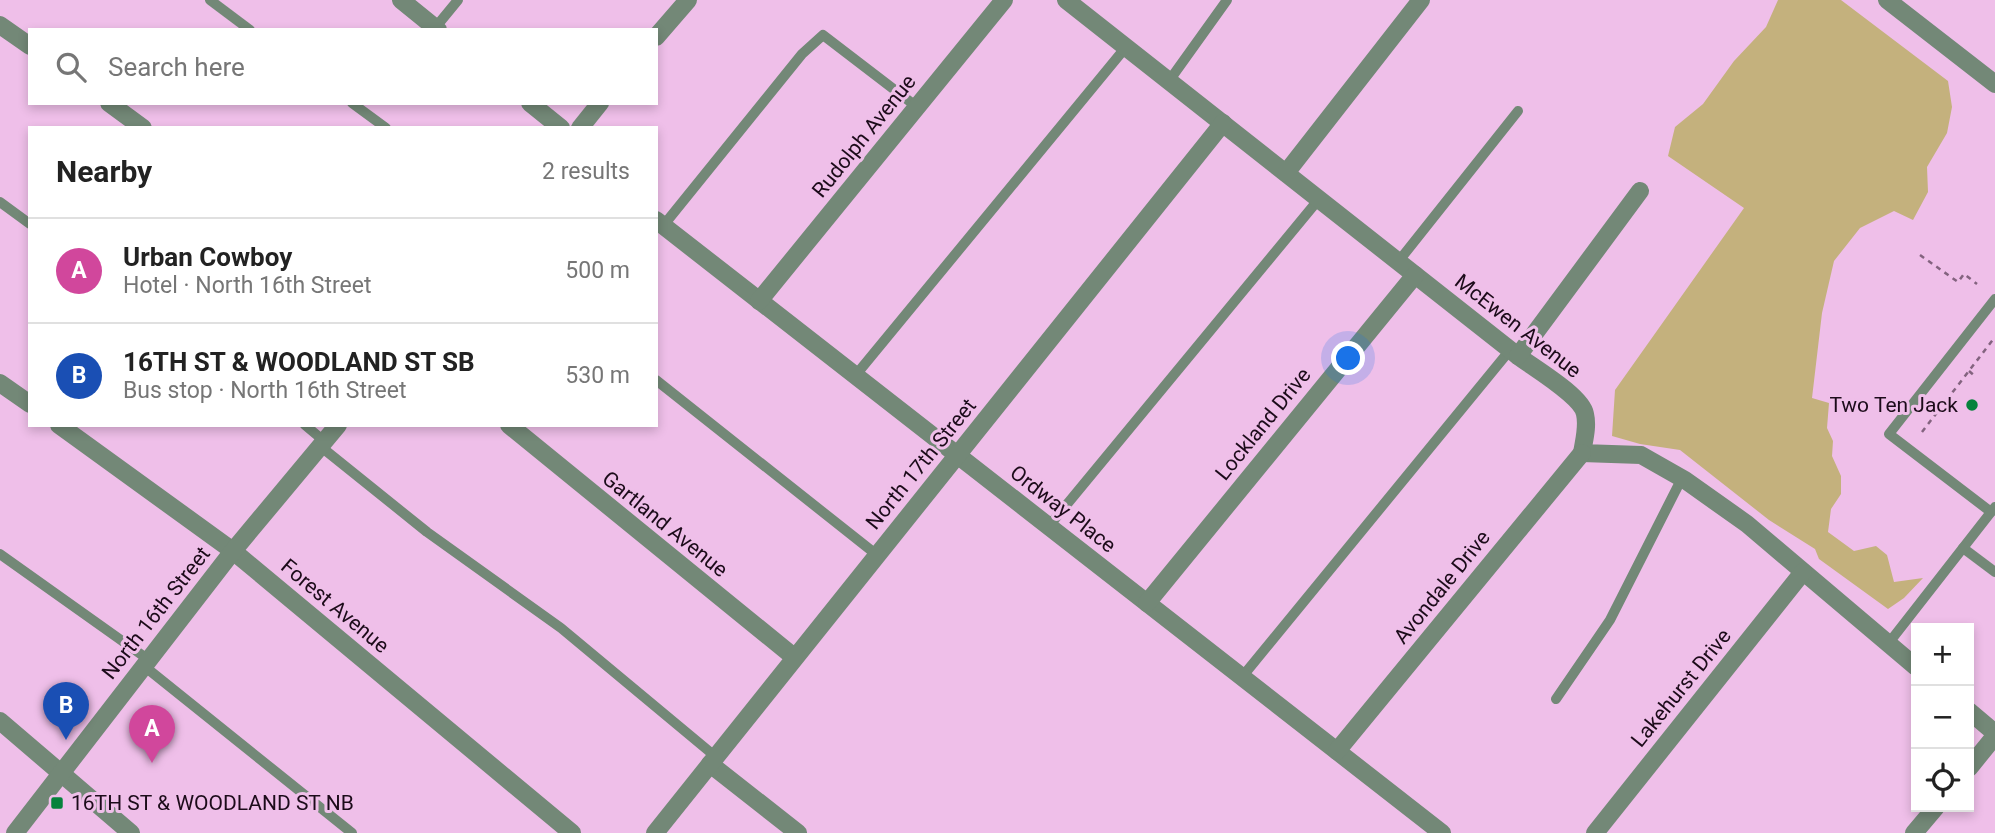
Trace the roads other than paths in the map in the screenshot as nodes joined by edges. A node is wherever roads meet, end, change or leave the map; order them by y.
1 (210, 0) edge
2 (401, 0) edge
3 (458, 0) edge
4 (688, 0) edge
5 (1004, 0) edge
6 (1066, 0) edge
7 (1227, 0) edge
8 (1421, 0) edge
9 (1887, 0) edge
10 (0, 24) edge
11 (247, 28) edge
12 (436, 28) edge
13 (438, 28) edge
14 (658, 35) edge
15 (28, 45) edge
16 (1126, 47) junction
17 (1169, 81) junction
18 (1995, 84) edge
19 (112, 105) edge
20 (355, 105) edge
21 (532, 105) edge
22 (598, 105) edge
23 (917, 107) junction
24 (1518, 110) dead end
25 (1223, 123) junction
26 (140, 126) edge
27 (383, 126) edge
28 (559, 126) edge
29 (582, 126) edge
30 (1286, 173) junction
31 (1640, 191) dead end
32 (1319, 199) junction
33 (0, 202) edge
34 (28, 223) edge
35 (660, 223) edge
36 (1398, 262) junction
37 (1415, 275) junction
38 (1995, 299) edge
39 (759, 301) junction
40 (1514, 353) junction
41 (855, 376) junction
42 (658, 382) edge
43 (0, 383) edge
44 (28, 403) edge
45 (62, 427) edge
46 (307, 427) edge
47 (336, 427) edge
48 (511, 427) edge
49 (322, 443) junction
50 (1582, 453) junction
51 (957, 455) junction
52 (1682, 478) junction
53 (1993, 509) edge
54 (1049, 526) junction
55 (1963, 548) junction
56 (233, 551) junction
57 (0, 554) edge
58 (877, 555) junction
59 (1803, 572) junction
60 (1995, 572) edge
61 (1147, 603) junction
62 (1888, 644) junction
63 (794, 657) junction
64 (146, 663) junction
65 (1911, 663) edge
66 (1242, 677) junction
67 (1556, 699) dead end
68 (1974, 715) edge
69 (0, 721) edge
70 (1995, 734) edge
71 (1337, 751) junction
72 (713, 760) junction
73 (1974, 761) edge
74 (61, 775) junction
75 (1932, 812) edge
76 (15, 833) edge
77 (131, 833) edge
78 (352, 833) edge
79 (572, 833) edge
80 (655, 833) edge
81 (798, 833) edge
82 (1443, 833) edge
83 (1595, 833) edge
84 (1914, 833) edge

1 - 11 lane
2 - 12 street
3 - 13 lane
4 - 14 street
5 - 23 street, Rudolph Avenue
6 - 16 street, McEwen Avenue
7 - 17 lane
8 - 30 street
9 - 18 street
10 - 15 street
16 - 17 street, McEwen Avenue
16 - 41 lane
17 - 25 street, McEwen Avenue
19 - 26 street
20 - 27 lane
21 - 28 street
22 - 29 street
23 - 35 lane
23 - 39 street, Rudolph Avenue
24 - 36 lane
25 - 30 street, McEwen Avenue
25 - 51 street, North 17th Street
30 - 32 street, McEwen Avenue
31 - 40 street
32 - 36 street, McEwen Avenue
32 - 54 lane
33 - 34 lane
35 - 39 street, Ordway Place
36 - 37 street, McEwen Avenue
37 - 40 street, McEwen Avenue
37 - 61 street, Lockland Drive
38 - 53 lane
39 - 41 street, Ordway Place
40 - 50 street, McEwen Avenue
40 - 66 lane
41 - 51 street, Ordway Place
42 - 58 lane
43 - 44 street
45 - 56 street, Forest Avenue
46 - 49 lane
47 - 49 street, North 16th Street
48 - 63 street, Gartland Avenue
49 - 56 street, North 16th Street
49 - 72 lane
50 - 52 street
50 - 71 street, Avondale Drive
51 - 54 street, Ordway Place
51 - 58 street, North 17th Street
52 - 59 street
52 - 67 lane
53 - 55 lane
54 - 61 street, Ordway Place
55 - 60 lane
55 - 62 lane
56 - 64 street, North 16th Street
56 - 79 street, Forest Avenue
57 - 64 lane
58 - 63 street, North 17th Street
59 - 62 street
59 - 83 street, Lakehurst Drive
61 - 66 street, Ordway Place
62 - 65 street
63 - 72 street, North 17th Street
64 - 74 street, North 16th Street
64 - 78 lane
66 - 71 street, Ordway Place
68 - 70 street
69 - 74 street
70 - 73 street
71 - 82 street, Ordway Place
72 - 80 street, North 17th Street
72 - 81 street
74 - 76 street, North 16th Street
74 - 77 street
75 - 84 street

